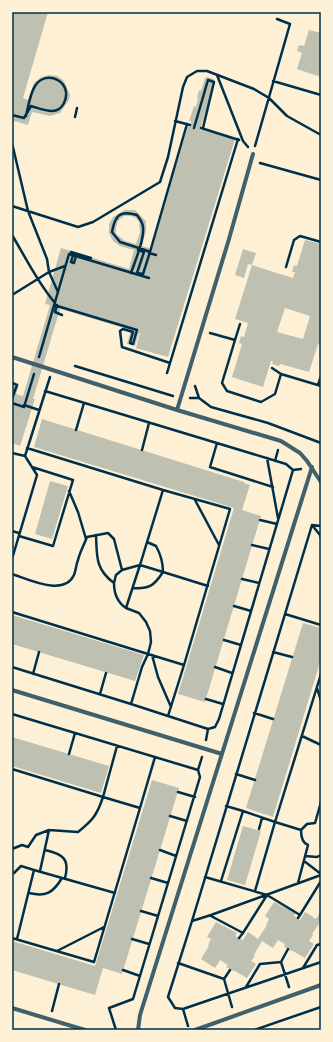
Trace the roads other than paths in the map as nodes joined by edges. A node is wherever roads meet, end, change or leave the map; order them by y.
1 (253, 154) road end
2 (12, 357) edge
3 (177, 410) junction
4 (312, 468) junction
5 (321, 482) edge
6 (12, 690) edge
7 (222, 754) junction
8 (321, 985) edge
9 (12, 1008) edge
10 (85, 1030) edge
11 (138, 1030) edge
12 (195, 1030) edge

1 - 3 street
2 - 3 street
3 - 4 street
4 - 5 street
4 - 7 street
6 - 7 street
7 - 11 street
8 - 12 street
9 - 10 street

